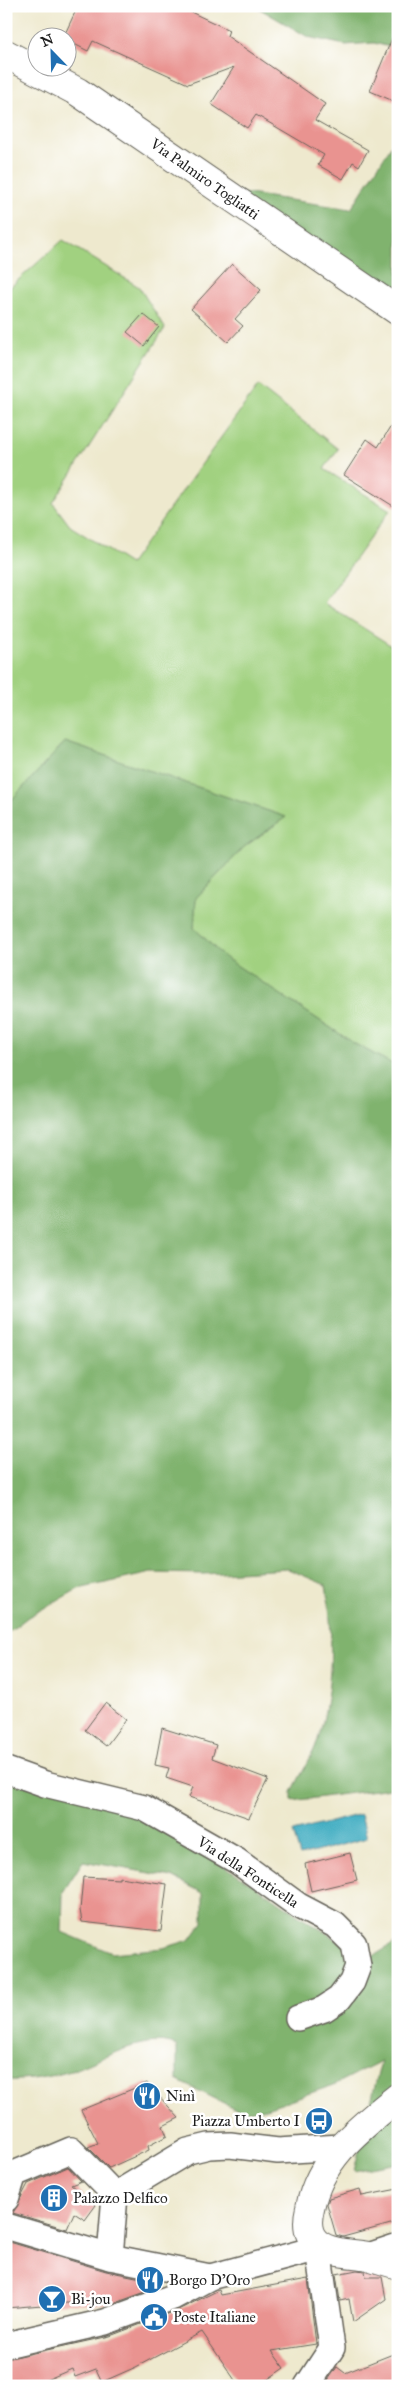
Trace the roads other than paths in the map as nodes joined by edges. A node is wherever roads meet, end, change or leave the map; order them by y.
1 (6, 54) edge
2 (398, 312) edge
3 (6, 1770) edge
4 (298, 2018) dead end
5 (398, 2097) edge
6 (340, 2147) junction
7 (115, 2195) junction
8 (6, 2200) edge
9 (6, 2226) edge
10 (398, 2246) edge
11 (321, 2248) junction
12 (368, 2256) junction
13 (110, 2258) junction
14 (398, 2265) edge
15 (210, 2277) junction
16 (6, 2345) edge
17 (307, 2386) edge

1 - 2 street, Via Palmiro Togliatti
3 - 4 street, Via della Fonticella
5 - 6 street
6 - 7 street
6 - 11 street
7 - 8 street
7 - 13 street
9 - 13 street
10 - 12 street
11 - 12 street
11 - 15 street
11 - 17 street
12 - 14 street
13 - 15 street
15 - 16 street

